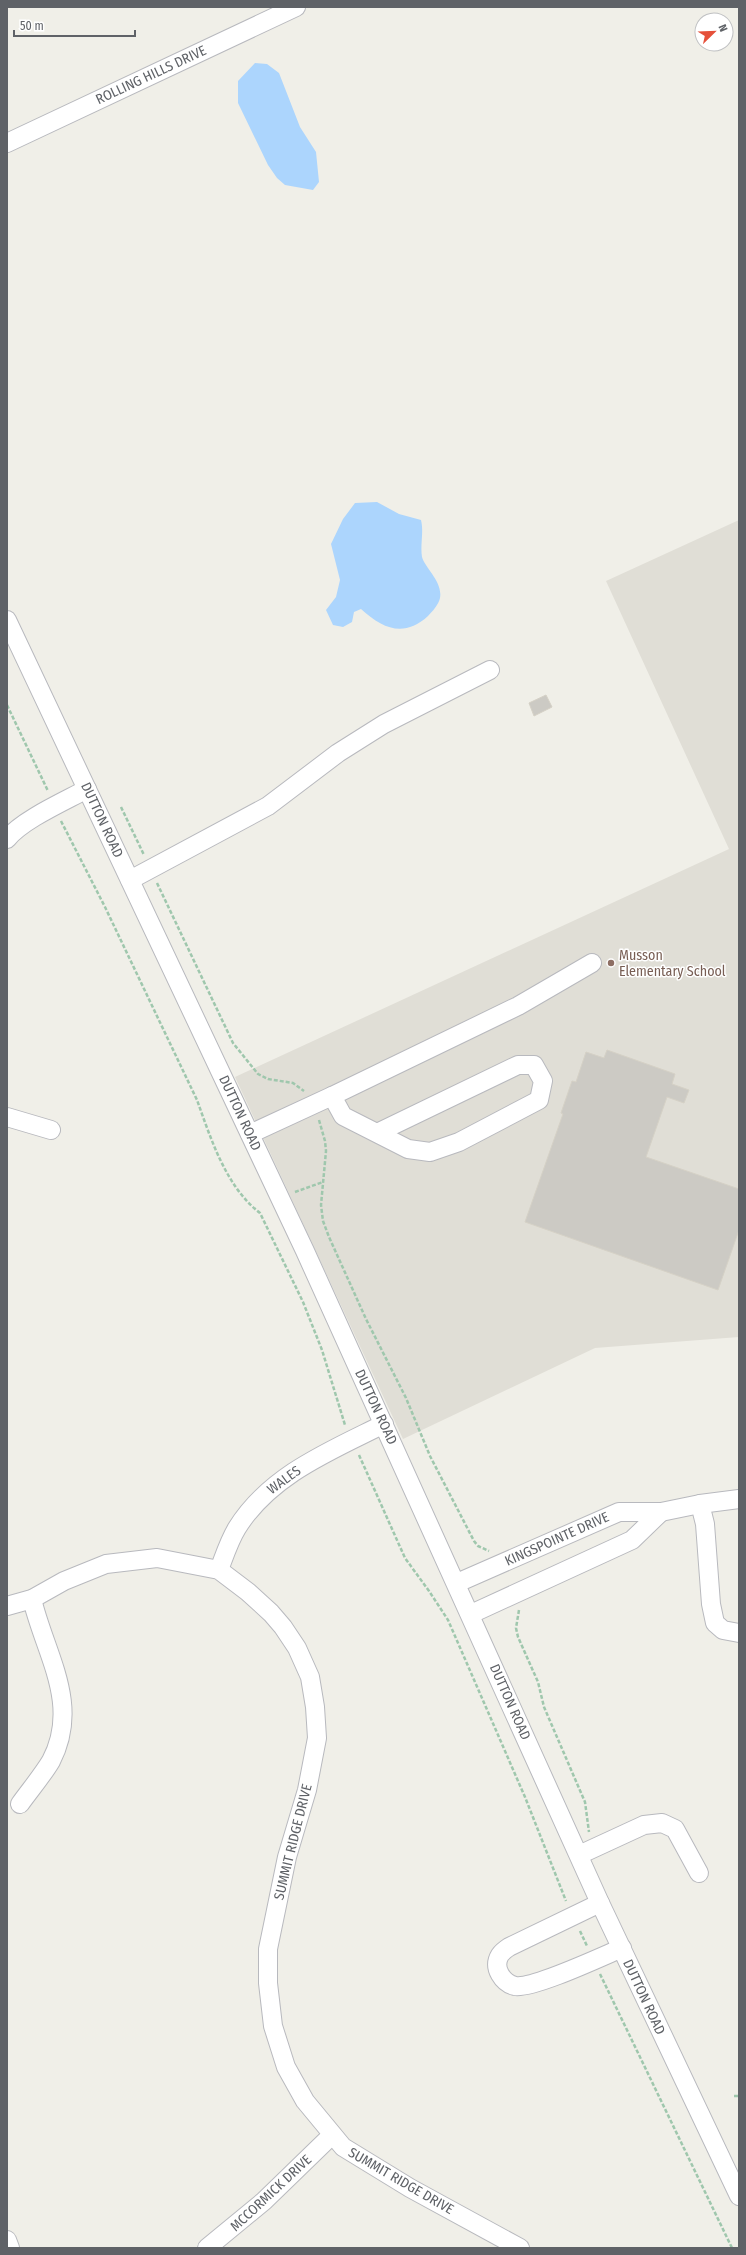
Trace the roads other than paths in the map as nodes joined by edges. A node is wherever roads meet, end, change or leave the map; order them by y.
1 (296, 7) edge
2 (7, 143) edge
3 (7, 620) edge
4 (490, 670) dead end
5 (87, 789) junction
6 (7, 839) edge
7 (130, 880) junction
8 (592, 963) dead end
9 (332, 1096) junction
10 (7, 1117) edge
11 (51, 1130) dead end
12 (377, 1133) junction
13 (250, 1134) junction
14 (384, 1424) junction
15 (739, 1499) edge
16 (700, 1504) junction
17 (661, 1512) junction
18 (218, 1570) junction
19 (457, 1583) junction
20 (32, 1599) junction
21 (7, 1606) edge
22 (471, 1614) junction
23 (739, 1633) edge
24 (20, 1804) dead end
25 (584, 1853) junction
26 (699, 1873) dead end
27 (600, 1903) junction
28 (622, 1948) junction
29 (332, 2135) junction
30 (739, 2196) edge
31 (7, 2240) edge
32 (10, 2248) edge
33 (207, 2248) edge
34 (520, 2248) edge

1 - 2 street, ROLLING HILLS DRIVE
3 - 5 street, DUTTON ROAD
4 - 7 street
5 - 6 street
5 - 7 street, DUTTON ROAD
7 - 13 street, DUTTON ROAD
8 - 9 street
9 - 12 street
9 - 13 street
10 - 11 street
12 - 12 street
13 - 14 street, DUTTON ROAD
14 - 18 street, WALES
14 - 19 street, DUTTON ROAD
15 - 16 street, KINGSPOINTE DRIVE
16 - 17 street, KINGSPOINTE DRIVE
16 - 23 street
17 - 19 street, KINGSPOINTE DRIVE
17 - 22 street
18 - 20 street, SUMMIT RIDGE DRIVE
18 - 29 street, SUMMIT RIDGE DRIVE
19 - 22 street, DUTTON ROAD
20 - 21 street, SUMMIT RIDGE DRIVE
20 - 24 street
22 - 25 street, DUTTON ROAD
25 - 26 street
25 - 27 street, DUTTON ROAD
27 - 28 street, DUTTON ROAD
27 - 28 street
28 - 30 street, DUTTON ROAD
29 - 33 street, MCCORMICK DRIVE
29 - 34 street, SUMMIT RIDGE DRIVE
31 - 32 street

